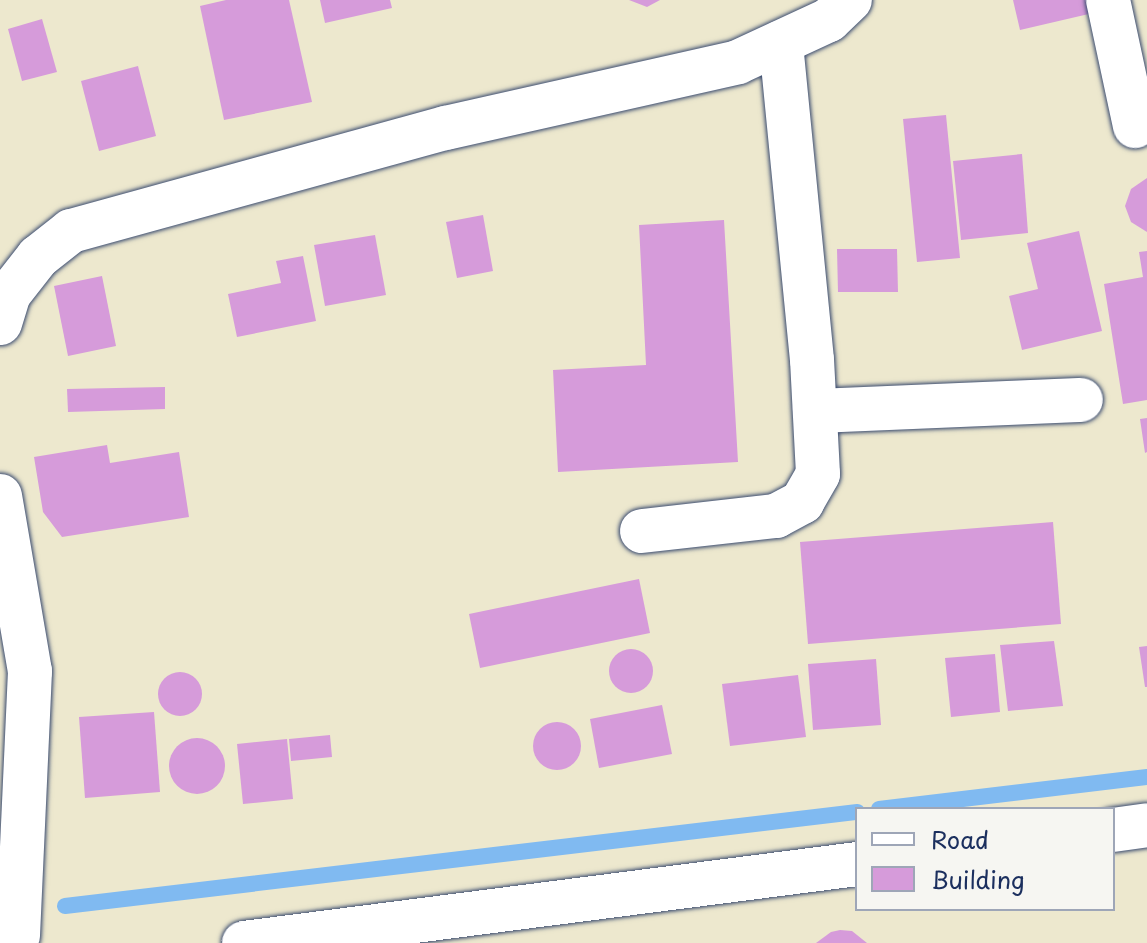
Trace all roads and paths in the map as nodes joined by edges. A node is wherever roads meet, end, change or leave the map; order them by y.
1 (850, 0) edge
2 (1108, 0) edge
3 (781, 43) junction
4 (1135, 126) dead end
5 (0, 323) edge
6 (1081, 400) dead end
7 (815, 411) junction
8 (0, 496) edge
9 (642, 531) dead end
10 (1147, 825) edge
11 (1115, 830) edge
12 (855, 864) edge
13 (15, 930) edge
14 (244, 943) edge

1 - 3 street
2 - 4 street
3 - 5 street
3 - 7 street
6 - 7 street
7 - 9 street
8 - 13 street
10 - 11 street
12 - 14 street

